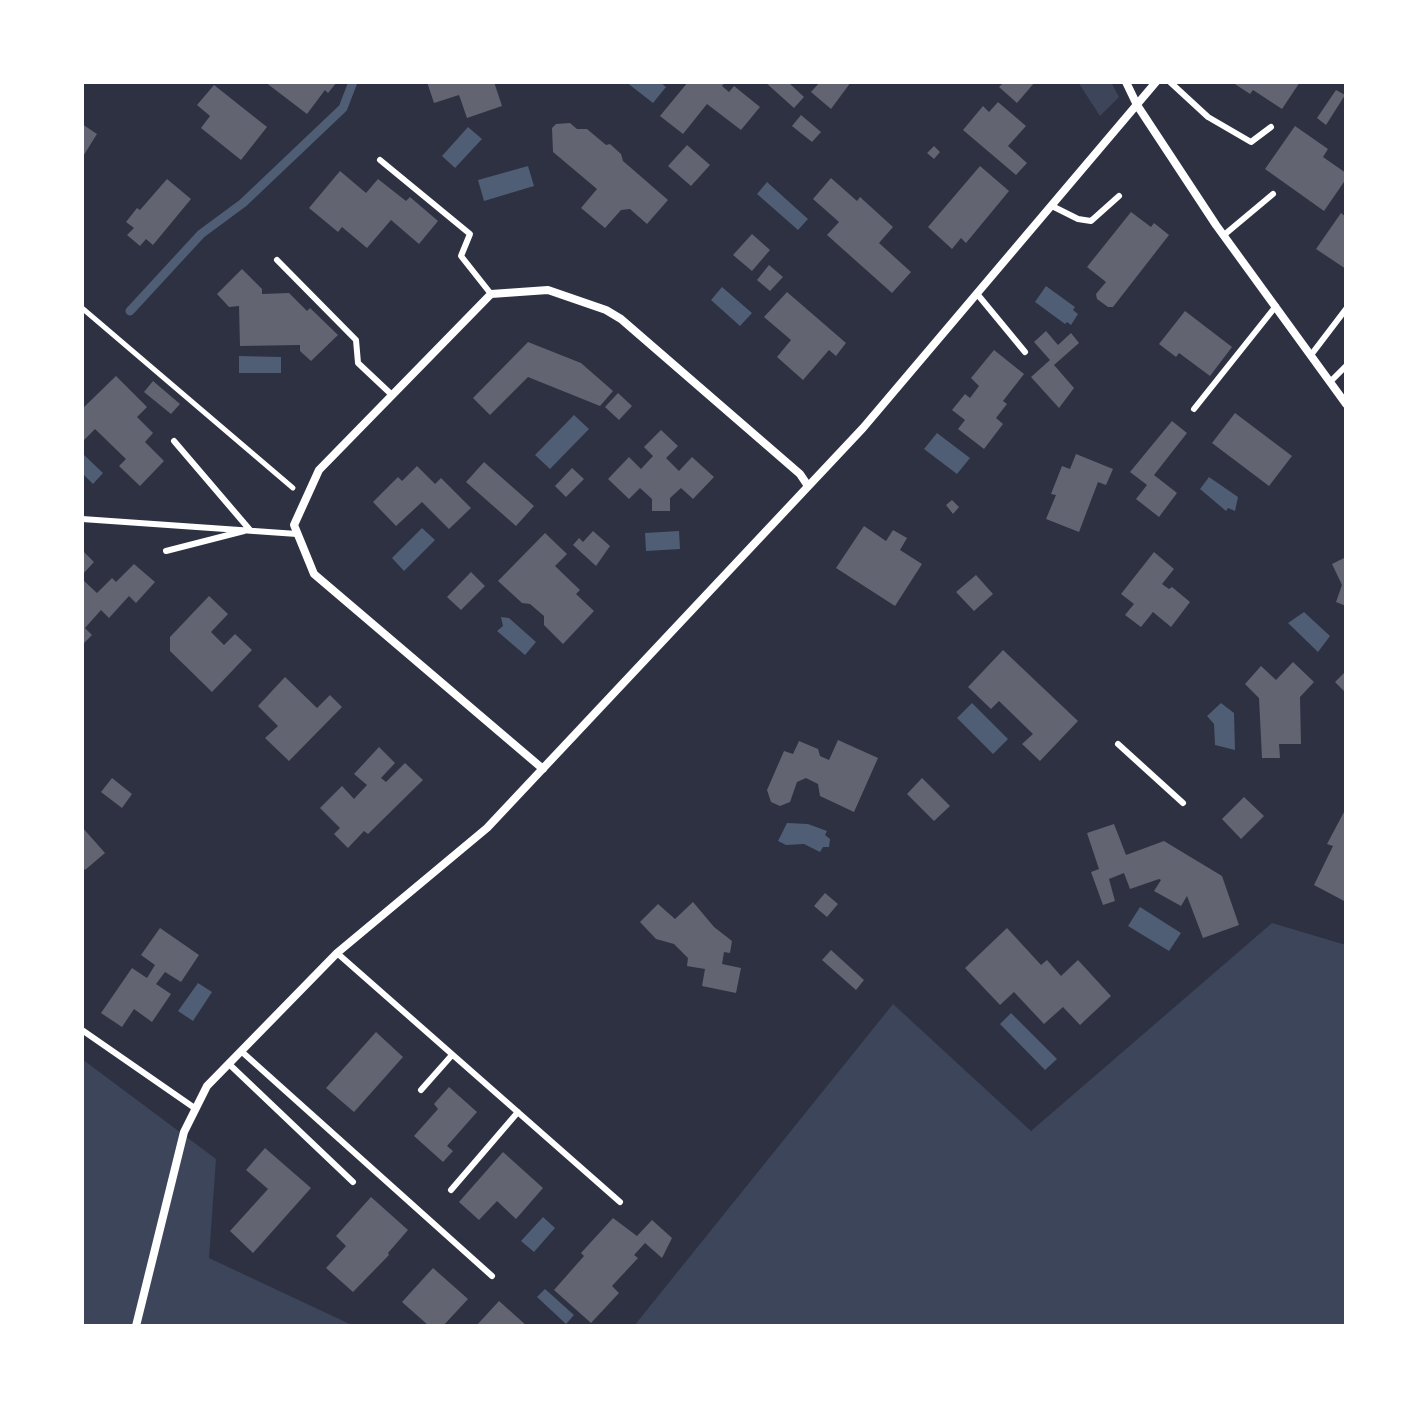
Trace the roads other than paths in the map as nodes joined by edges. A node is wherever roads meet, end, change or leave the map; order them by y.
1 (1126, 82) edge
2 (1156, 82) edge
3 (1170, 82) edge
4 (1137, 105) junction
5 (1271, 127) dead end
6 (380, 160) dead end
7 (1273, 194) dead end
8 (1119, 196) dead end
9 (1052, 206) junction
10 (1224, 235) junction
11 (277, 260) dead end
12 (491, 294) junction
13 (978, 295) junction
14 (1276, 306) junction
15 (1346, 309) edge
16 (1025, 352) dead end
17 (1311, 355) junction
18 (1346, 366) edge
19 (1330, 382) junction
20 (392, 395) junction
21 (1346, 404) edge
22 (1194, 409) dead end
23 (174, 441) dead end
24 (808, 486) junction
25 (82, 519) edge
26 (250, 530) junction
27 (297, 534) junction
28 (166, 551) dead end
29 (1118, 744) dead end
30 (543, 769) junction
31 (1183, 803) dead end
32 (337, 953) junction
33 (82, 1030) edge
34 (241, 1051) junction
35 (452, 1055) junction
36 (229, 1064) junction
37 (421, 1090) dead end
38 (196, 1109) junction
39 (518, 1112) junction
40 (353, 1182) dead end
41 (451, 1190) dead end
42 (620, 1202) dead end
43 (492, 1276) dead end
44 (136, 1326) edge

1 - 4 street
2 - 4 street
3 - 5 lane
4 - 9 street
4 - 10 street
6 - 12 lane
7 - 10 lane
8 - 9 lane
9 - 13 street
10 - 14 street
11 - 20 lane
12 - 20 street
12 - 24 street
13 - 16 lane
13 - 24 street
14 - 17 street
14 - 22 lane
15 - 17 lane
17 - 19 street
18 - 19 lane
19 - 21 street
20 - 27 street
23 - 26 lane
24 - 30 street
25 - 26 lane
26 - 27 lane
26 - 28 lane
27 - 30 street
29 - 31 lane
30 - 32 street
32 - 34 street
32 - 35 lane
33 - 38 lane
34 - 36 street
34 - 43 lane
35 - 37 lane
35 - 39 lane
36 - 38 street
36 - 40 lane
38 - 44 street
39 - 41 lane
39 - 42 lane

